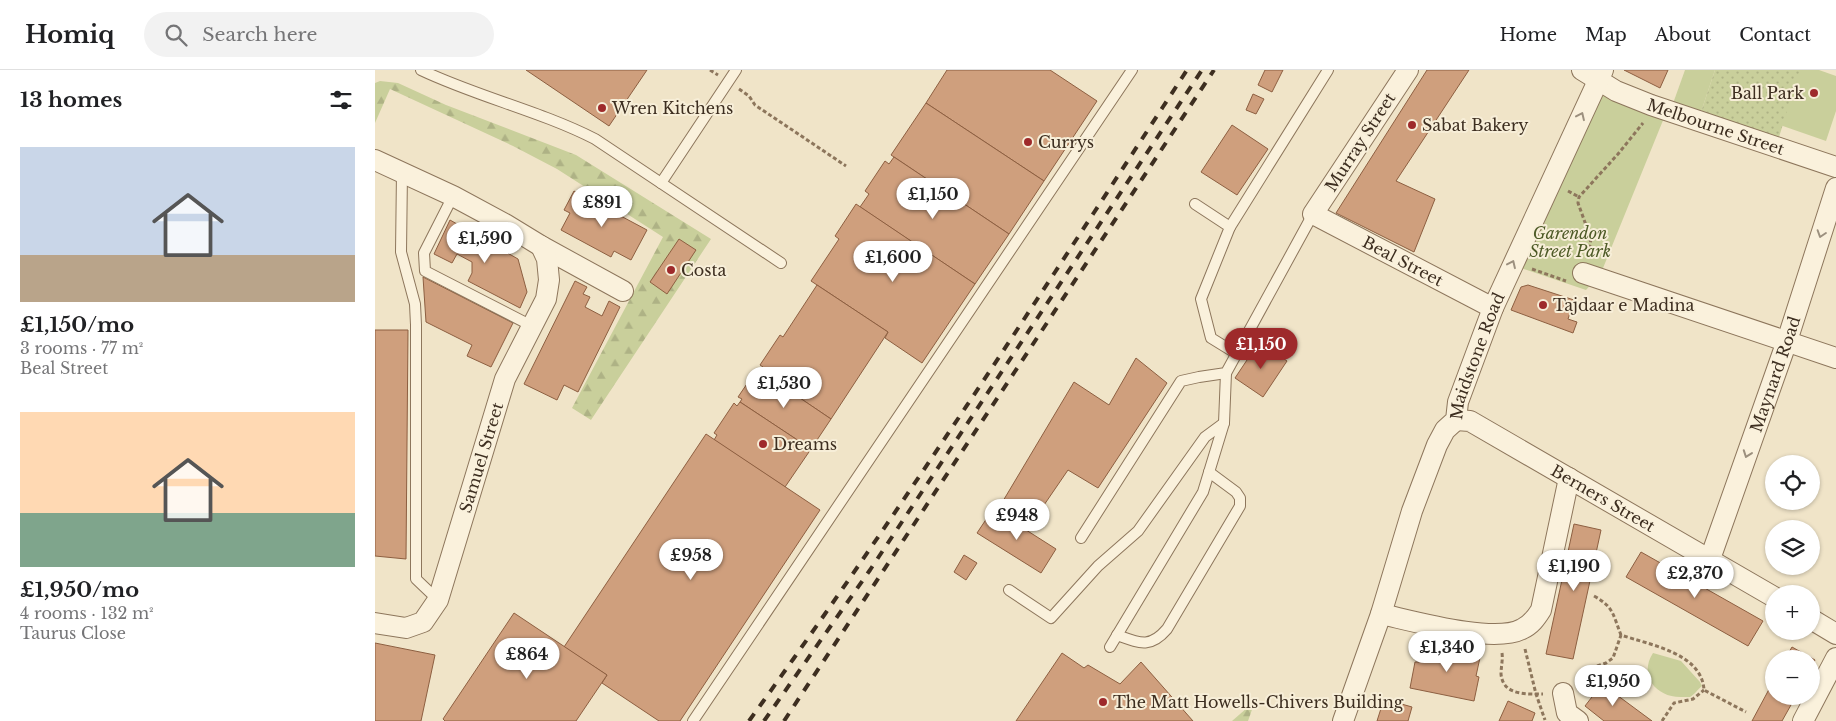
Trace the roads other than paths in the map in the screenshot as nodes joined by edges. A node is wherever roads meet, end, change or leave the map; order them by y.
1 (421, 70) edge
2 (736, 70) edge
3 (1132, 70) edge
4 (1328, 70) edge
5 (1407, 70) edge
6 (1594, 73) edge
7 (375, 160) edge
8 (1836, 167) edge
9 (402, 172) junction
10 (661, 183) junction
11 (1836, 188) edge
12 (453, 196) junction
13 (1195, 204) dead end
14 (1313, 214) junction
15 (1230, 227) junction
16 (541, 246) junction
17 (781, 263) dead end
18 (1583, 273) road end
19 (623, 291) dead end
20 (1493, 308) junction
21 (532, 326) junction
22 (1787, 341) junction
23 (1237, 354) junction
24 (1836, 358) edge
25 (1226, 373) junction
26 (1456, 420) junction
27 (1224, 423) junction
28 (1209, 472) junction
29 (1569, 478) junction
30 (1081, 538) dead end
31 (1710, 559) junction
32 (1009, 590) dead end
33 (1765, 592) edge
34 (438, 600) junction
35 (1381, 614) junction
36 (375, 623) edge
37 (1820, 624) edge
38 (1836, 634) edge
39 (1117, 635) junction
40 (1110, 647) dead end
41 (1836, 658) edge
42 (1563, 693) road end
43 (693, 721) edge
44 (1343, 721) edge
45 (1578, 721) edge
46 (1803, 721) edge

1 - 10 lane
2 - 10 lane
3 - 43 lane
4 - 15 lane
5 - 14 street, Murray Street
6 - 8 street, Melbourne Street
20 -> 6 street, Maidstone Road
7 - 9 street
9 - 12 street
9 - 34 lane
10 - 17 lane
11 -> 22 street, Maynard Road
12 - 16 street
12 - 21 lane
13 - 15 lane
14 - 20 street, Beal Street
14 - 23 lane
15 - 23 lane
16 - 19 street
16 - 21 street, Samuel Street
18 - 22 street
20 - 26 street, Maidstone Road
21 - 34 street, Samuel Street
22 - 24 street
22 -> 31 street, Maynard Road
23 - 25 lane
25 - 27 lane
25 - 30 lane
26 - 29 street, Berners Street
26 - 35 street, Maidstone Road
27 - 28 lane
27 - 32 lane
28 - 39 lane
28 - 39 lane
29 - 31 street, Berners Street
29 - 35 street
31 - 33 street, Berners Street
34 - 36 street, Samuel Street
35 - 44 street, Maidstone Road
37 - 38 street
39 - 40 lane
41 - 46 street
42 - 45 street

